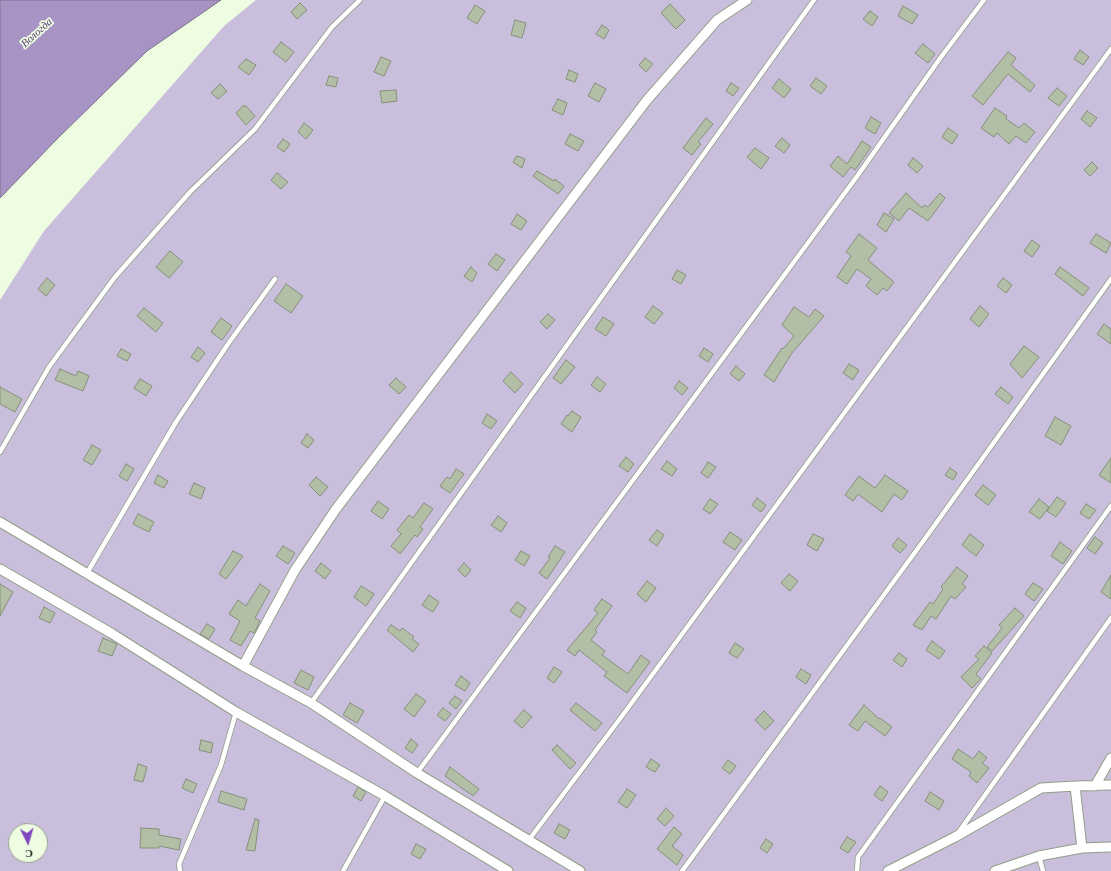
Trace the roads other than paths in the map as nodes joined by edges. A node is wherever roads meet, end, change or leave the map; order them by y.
1 (360, 0) edge
2 (747, 0) edge
3 (814, 0) edge
4 (984, 0) edge
5 (1111, 49) edge
6 (276, 279) dead end
7 (1111, 279) edge
8 (0, 452) edge
9 (1111, 506) edge
10 (0, 522) edge
11 (0, 569) edge
12 (86, 573) junction
13 (1111, 618) edge
14 (243, 666) junction
15 (311, 703) junction
16 (236, 712) junction
17 (1111, 758) edge
18 (417, 773) junction
19 (1075, 786) junction
20 (1095, 786) junction
21 (1111, 786) edge
22 (385, 796) junction
23 (955, 837) junction
24 (528, 841) junction
25 (1111, 847) edge
26 (1082, 848) junction
27 (1039, 856) junction
28 (504, 870) edge
29 (180, 871) edge
30 (343, 871) edge
31 (580, 871) edge
32 (682, 871) edge
33 (857, 871) edge
34 (888, 871) edge
35 (994, 871) edge
36 (1043, 871) edge

1 - 8 lane
2 - 14 street
3 - 15 lane
4 - 18 lane
5 - 24 lane
6 - 12 lane
7 - 32 lane
9 - 33 lane
10 - 12 street
11 - 16 street
12 - 14 street
13 - 23 lane
14 - 15 street
15 - 18 street
16 - 22 street
16 - 29 lane
17 - 20 street
18 - 24 street
19 - 20 street
19 - 23 street
19 - 26 street
20 - 21 street
22 - 28 street
22 - 30 lane
23 - 34 street
24 - 31 street
25 - 26 street
26 - 27 street
27 - 35 street
27 - 36 lane

